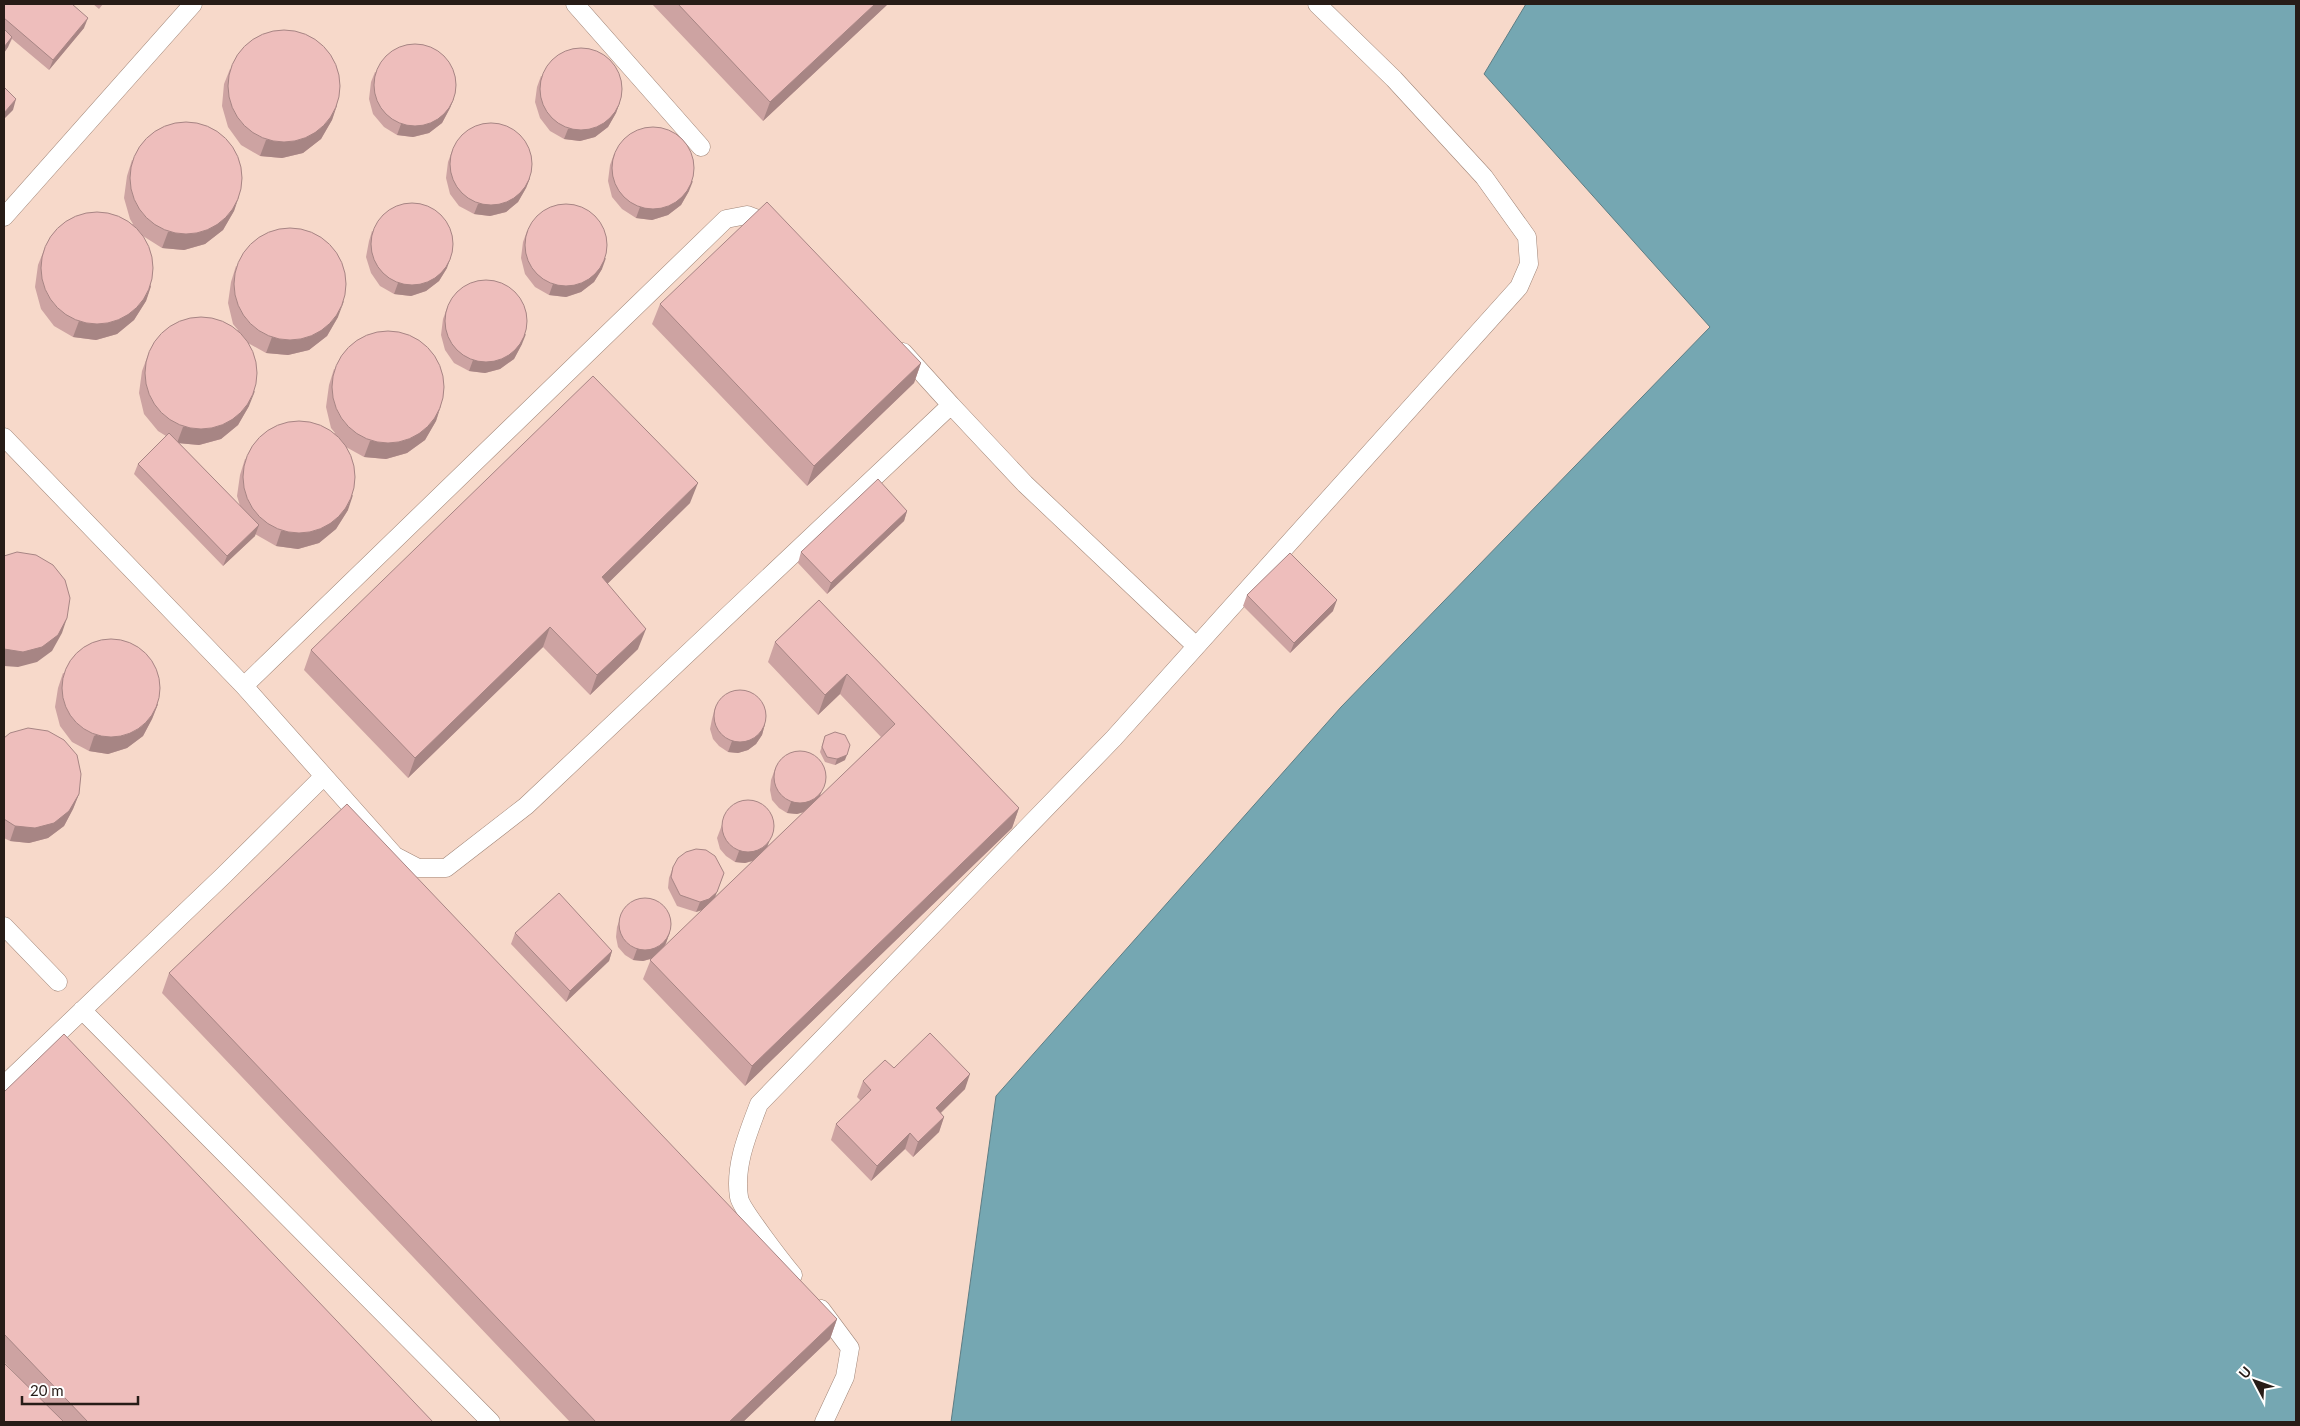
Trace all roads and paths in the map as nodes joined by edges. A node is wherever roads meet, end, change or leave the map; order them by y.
1 (193, 4) edge
2 (575, 4) edge
3 (1317, 4) edge
4 (701, 147) dead end
5 (4, 217) edge
6 (788, 238) edge
7 (892, 338) edge
8 (951, 405) junction
9 (4, 436) edge
10 (1196, 646) junction
11 (244, 686) junction
12 (323, 777) junction
13 (4, 926) edge
14 (58, 982) dead end
15 (82, 1010) junction
16 (4, 1085) edge
17 (491, 1422) edge
18 (824, 1422) edge

1 - 5 lane
2 - 4 lane
3 - 10 lane
6 - 11 lane
7 - 8 lane
8 - 10 lane
8 - 12 lane
9 - 11 lane
10 - 18 lane
11 - 12 lane
12 - 15 lane
13 - 14 lane
15 - 16 lane
15 - 17 lane

